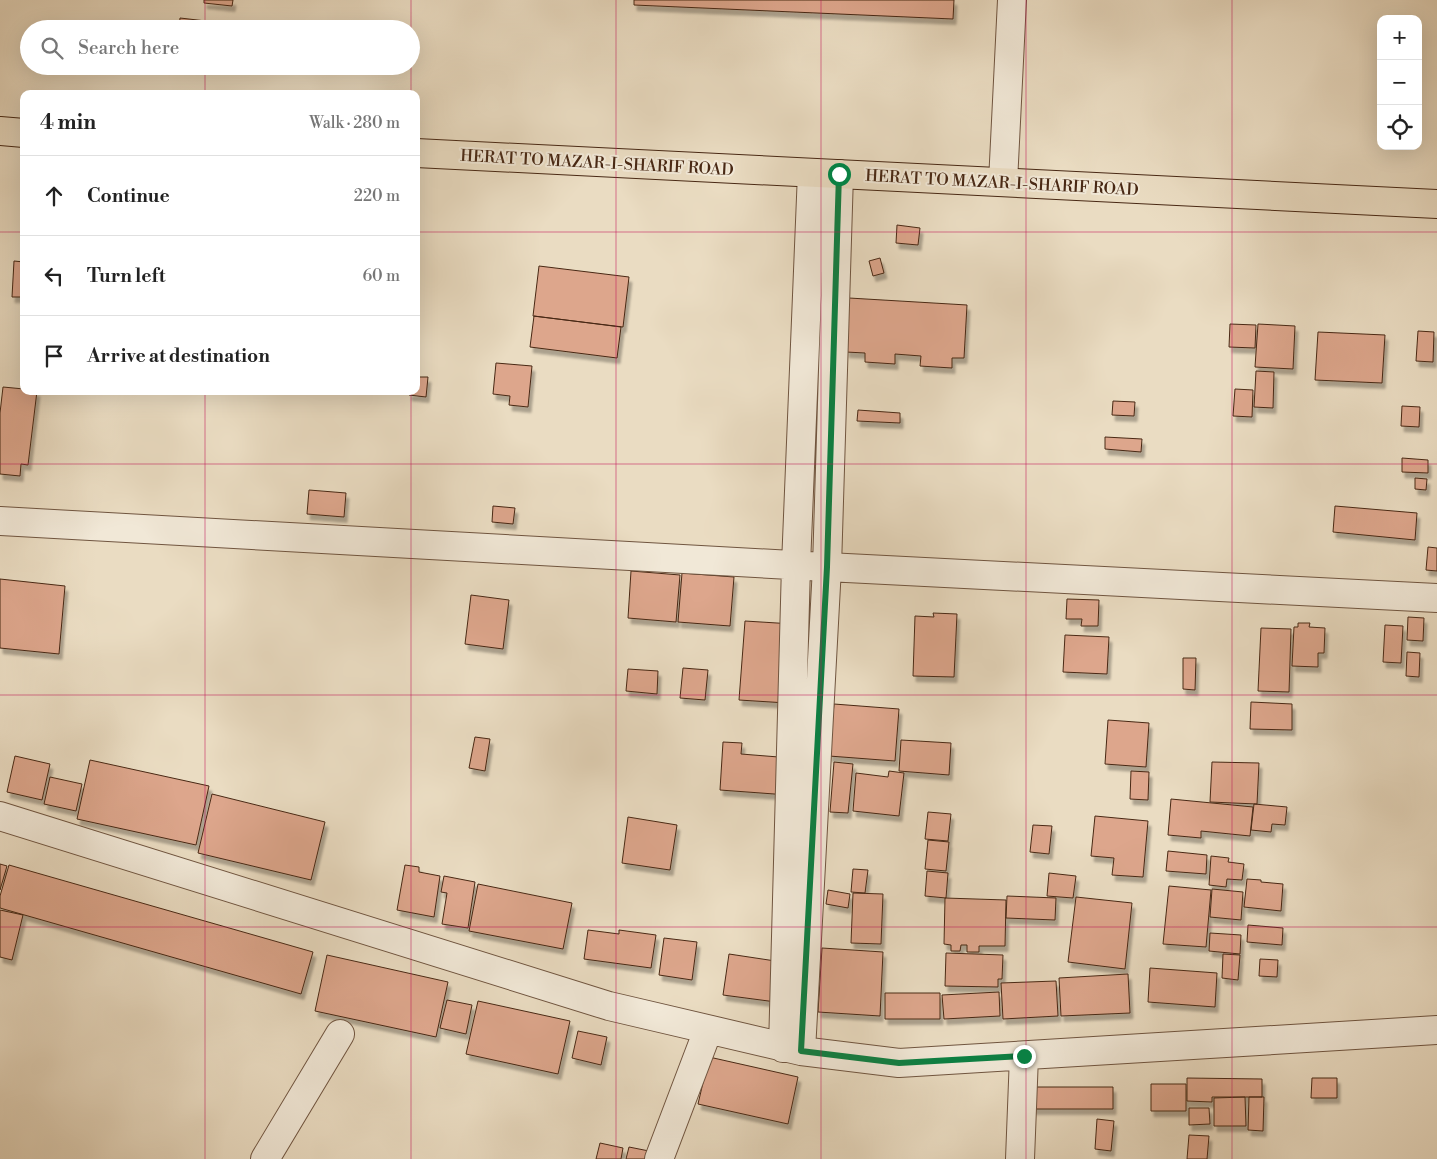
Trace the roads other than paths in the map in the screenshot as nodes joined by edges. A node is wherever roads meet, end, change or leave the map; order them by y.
1 (1012, 0) edge
2 (0, 132) edge
3 (20, 133) edge
4 (420, 152) edge
5 (812, 173) junction
6 (839, 174) junction
7 (1003, 182) junction
8 (1437, 204) edge
9 (0, 521) edge
10 (796, 566) junction
11 (827, 567) junction
12 (1437, 598) edge
13 (0, 816) edge
14 (708, 1030) junction
15 (1437, 1030) edge
16 (340, 1034) dead end
17 (792, 1050) junction
18 (1024, 1056) junction
19 (265, 1159) edge
20 (659, 1159) edge
21 (1020, 1159) edge

1 - 7 street
2 - 3 highway
4 - 5 highway, HERAT TO MAZAR-I-SHARIF ROAD
5 - 6 highway, HERAT TO MAZAR-I-SHARIF ROAD
5 - 10 street
6 - 7 highway, HERAT TO MAZAR-I-SHARIF ROAD
6 - 11 street
7 - 8 highway, HERAT TO MAZAR-I-SHARIF ROAD
9 - 10 street
10 - 11 street
10 - 17 street
11 - 12 street
11 - 17 street
13 - 14 street
14 - 17 street
14 - 20 street
15 - 18 street
16 - 19 street
17 - 18 street
18 - 21 street

